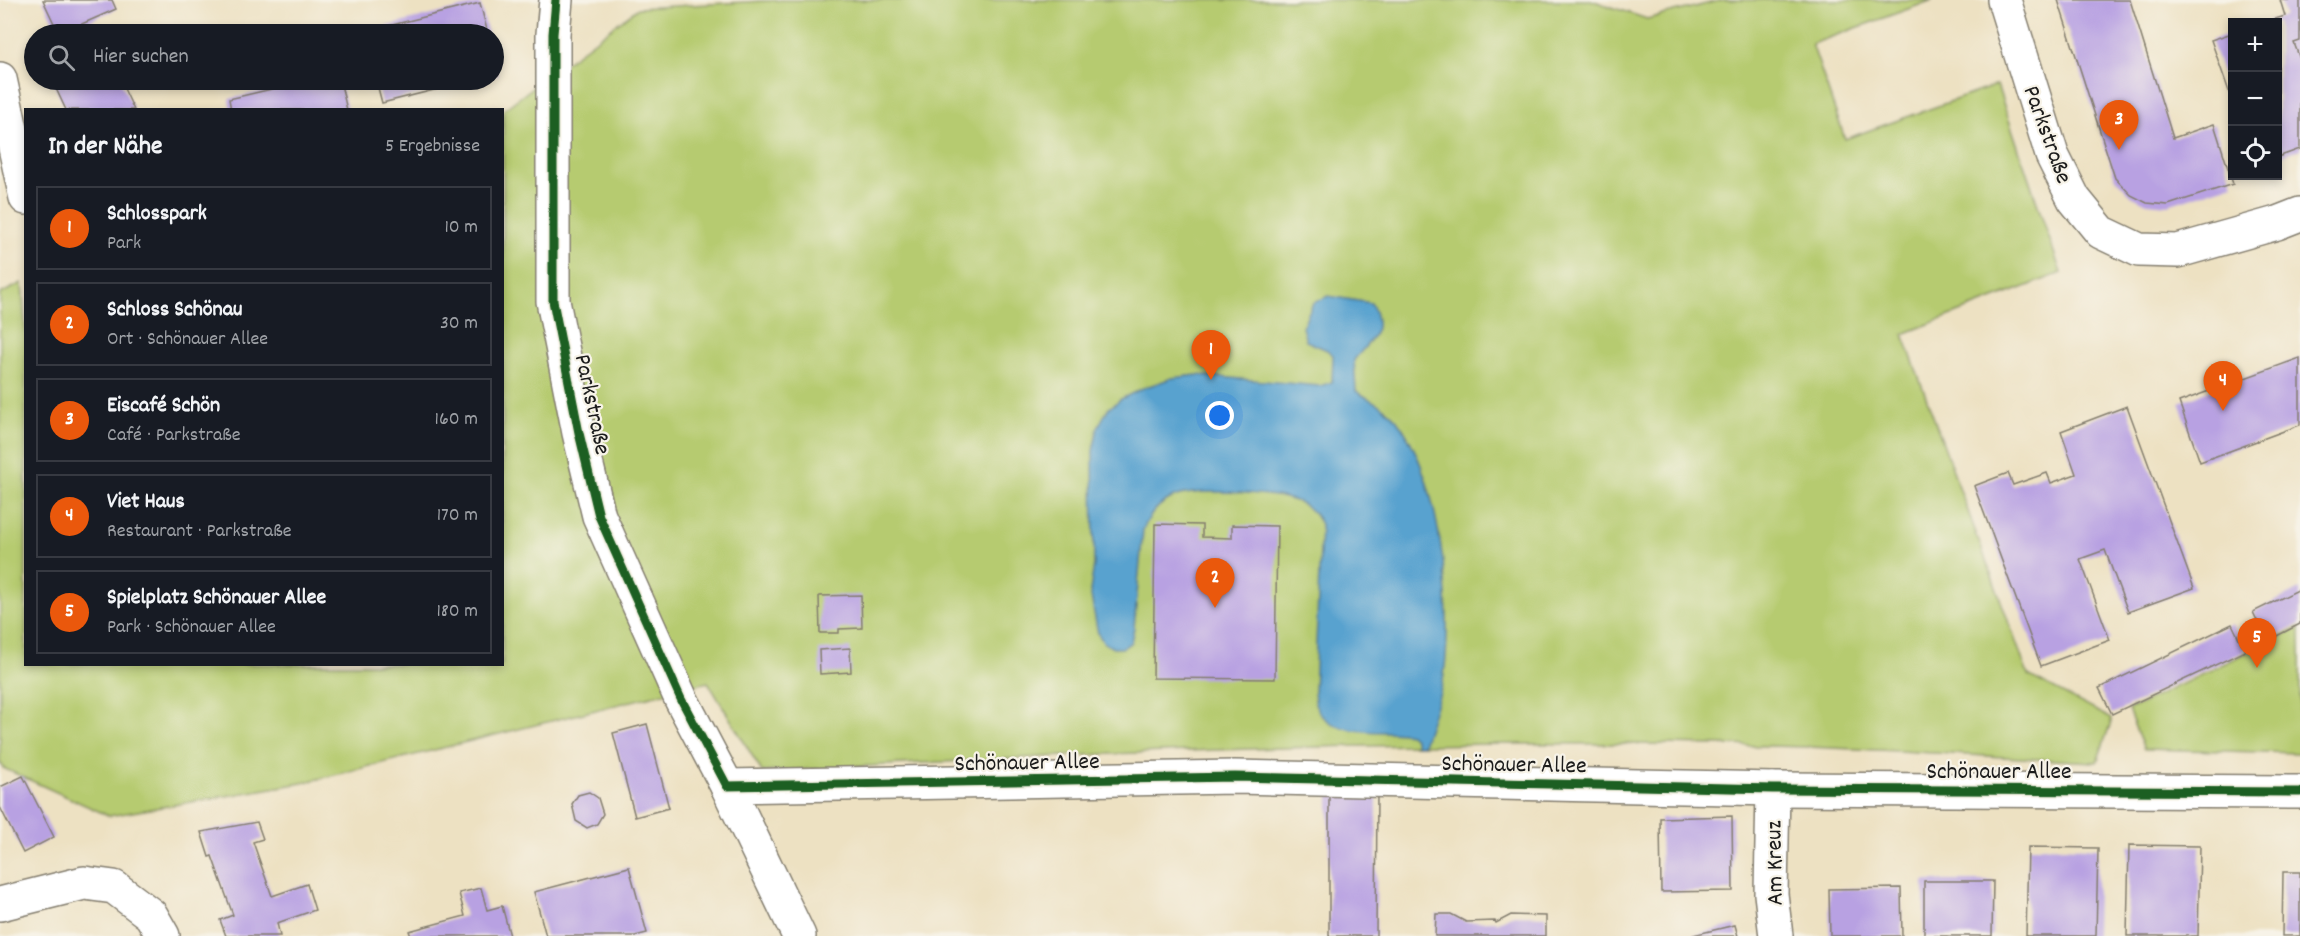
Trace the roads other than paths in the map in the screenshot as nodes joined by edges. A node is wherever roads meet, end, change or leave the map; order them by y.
1 (556, 0) edge
2 (2004, 0) edge
3 (0, 78) edge
4 (24, 189) edge
5 (2300, 214) edge
6 (727, 786) junction
7 (1773, 789) junction
8 (2300, 792) edge
9 (0, 904) edge
10 (163, 936) edge
11 (799, 936) edge
12 (1776, 936) edge

1 - 6 street, Parkstraße
2 - 5 street, Parkstraße
3 - 4 street
6 - 7 street, Schönauer Allee
6 - 11 street, Parkstraße
7 - 8 street, Schönauer Allee
7 - 12 street, Am Kreuz
9 - 10 street

